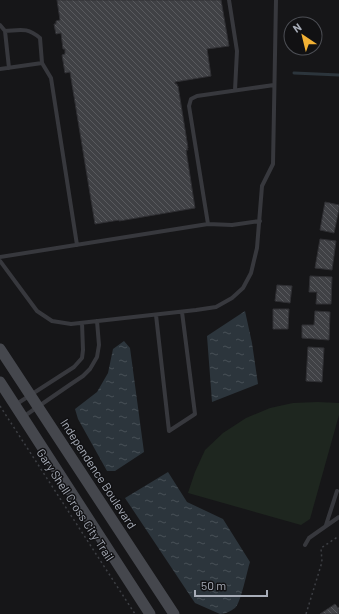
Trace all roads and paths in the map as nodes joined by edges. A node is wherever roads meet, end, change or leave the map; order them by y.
1 (229, 0) edge
2 (276, 0) edge
3 (0, 25) edge
4 (5, 31) junction
5 (42, 63) junction
6 (10, 68) junction
7 (0, 69) edge
8 (274, 85) junction
9 (235, 90) junction
10 (260, 221) junction
11 (208, 224) junction
12 (77, 245) junction
13 (0, 256) edge
14 (0, 261) edge
15 (182, 312) junction
16 (156, 315) junction
17 (97, 321) junction
18 (82, 323) junction
19 (0, 349) edge
20 (0, 382) edge
21 (30, 395) junction
22 (15, 405) junction
23 (0, 406) edge
24 (38, 407) junction
25 (23, 417) junction
26 (337, 491) dead end
27 (339, 517) edge
28 (326, 526) junction
29 (339, 536) edge
30 (305, 545) dead end
31 (135, 614) edge
32 (150, 614) edge
33 (174, 614) edge
34 (306, 614) edge

1 - 9 lane
2 - 8 lane
3 - 4 lane
4 - 5 lane
4 - 6 lane
5 - 6 lane
5 - 12 lane
6 - 7 lane
8 - 9 lane
8 - 10 lane
9 - 11 lane
10 - 11 lane
10 - 15 lane
11 - 12 lane
12 - 13 lane
14 - 18 lane
15 - 16 lane
15 - 16 lane
16 - 17 lane
17 - 18 lane
17 - 24 lane
18 - 21 lane
19 - 21 main road, Independence Boulevard
20 - 22 main road
21 - 22 lane
21 - 24 main road, Independence Boulevard
22 - 25 main road
23 - 31 path, Gary Shell Cross City Trail
24 - 25 lane
24 - 33 main road, Independence Boulevard
25 - 32 main road
26 - 28 lane
27 - 28 lane
28 - 30 lane
29 - 34 path

